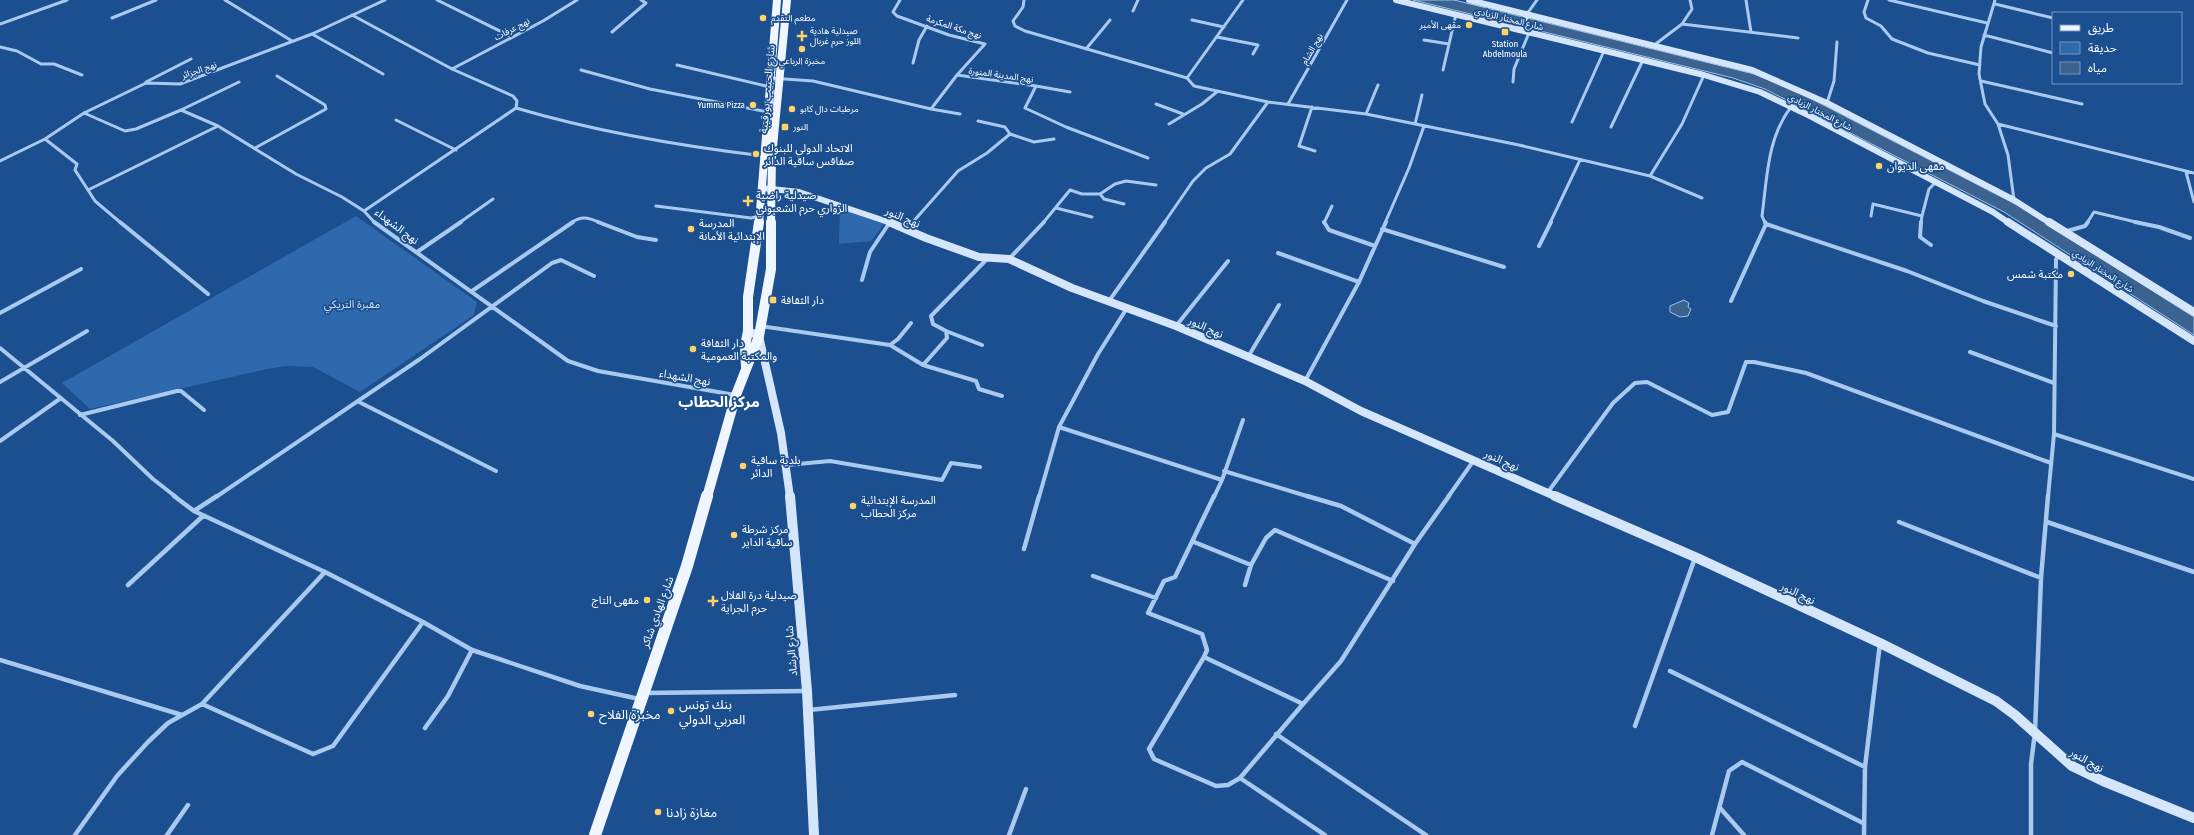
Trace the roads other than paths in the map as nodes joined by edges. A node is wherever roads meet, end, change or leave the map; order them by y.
1 (67, 0) edge
2 (156, 0) edge
3 (225, 0) edge
4 (385, 0) edge
5 (438, 0) edge
6 (577, 0) edge
7 (641, 0) edge
8 (778, 0) edge
9 (787, 0) edge
10 (900, 0) edge
11 (1024, 0) edge
12 (1138, 0) edge
13 (1243, 0) edge
14 (1348, 0) edge
15 (1396, 0) edge
16 (1469, 0) edge
17 (1537, 0) edge
18 (1690, 0) edge
19 (1746, 0) edge
20 (1868, 0) edge
21 (1889, 0) edge
22 (1995, 2) edge
23 (1133, 11) dead end
24 (1456, 14) junction
25 (1527, 14) junction
26 (352, 15) junction
27 (112, 18) dead end
28 (2052, 18) edge
29 (1110, 20) dead end
30 (1192, 20) dead end
31 (1987, 23) junction
32 (0, 24) edge
33 (1682, 24) junction
34 (928, 26) junction
35 (1224, 27) junction
36 (1519, 30) junction
37 (612, 32) dead end
38 (1751, 32) junction
39 (1529, 33) junction
40 (312, 34) junction
41 (1984, 35) junction
42 (512, 37) junction
43 (1217, 37) junction
44 (1798, 38) dead end
45 (1424, 40) dead end
46 (292, 41) junction
47 (1838, 42) dead end
48 (1449, 44) junction
49 (1652, 46) junction
50 (0, 47) edge
51 (6, 49) junction
52 (1086, 49) junction
53 (1604, 51) junction
54 (0, 52) edge
55 (2052, 53) edge
56 (1253, 54) dead end
57 (191, 59) dead end
58 (1643, 60) junction
59 (913, 63) dead end
60 (677, 65) dead end
61 (1980, 65) junction
62 (452, 69) junction
63 (581, 70) dead end
64 (1443, 70) dead end
65 (383, 74) dead end
66 (82, 75) dead end
67 (1704, 75) junction
68 (277, 76) dead end
69 (957, 76) junction
70 (775, 78) junction
71 (1187, 78) junction
72 (146, 82) junction
73 (239, 82) dead end
74 (1513, 82) dead end
75 (1980, 82) junction
76 (1378, 85) dead end
77 (1036, 86) junction
78 (770, 87) junction
79 (1218, 91) junction
80 (1070, 92) dead end
81 (1422, 95) dead end
82 (1268, 102) junction
83 (1827, 103) junction
84 (1156, 104) dead end
85 (1288, 104) junction
86 (2082, 104) dead end
87 (1312, 107) junction
88 (1791, 107) junction
89 (516, 108) junction
90 (931, 109) junction
91 (181, 110) junction
92 (768, 112) junction
93 (84, 114) junction
94 (960, 114) dead end
95 (1184, 114) junction
96 (1366, 114) junction
97 (396, 120) dead end
98 (978, 121) dead end
99 (1572, 122) dead end
100 (1169, 124) dead end
101 (1415, 124) junction
102 (1998, 124) junction
103 (218, 126) junction
104 (1424, 126) junction
105 (1611, 127) dead end
106 (1010, 134) junction
107 (45, 139) junction
108 (1054, 139) dead end
109 (254, 148) junction
110 (456, 150) junction
111 (1315, 152) dead end
112 (764, 156) junction
113 (1148, 158) dead end
114 (1580, 160) junction
115 (0, 161) edge
116 (2186, 172) junction
117 (2194, 173) edge
118 (1650, 176) junction
119 (1936, 182) junction
120 (1156, 185) dead end
121 (766, 189) junction
122 (88, 190) junction
123 (1100, 194) junction
124 (1702, 198) dead end
125 (493, 199) dead end
126 (2014, 200) junction
127 (2194, 202) edge
128 (1124, 204) dead end
129 (656, 206) dead end
130 (1332, 206) dead end
131 (1056, 208) junction
132 (364, 212) junction
133 (760, 216) junction
134 (1871, 216) dead end
135 (1922, 216) junction
136 (1092, 217) dead end
137 (890, 222) junction
138 (1766, 224) junction
139 (906, 229) junction
140 (1382, 229) junction
141 (2067, 231) junction
142 (2190, 238) dead end
143 (656, 240) dead end
144 (1931, 245) dead end
145 (1375, 246) junction
146 (1538, 246) dead end
147 (417, 252) junction
148 (1278, 253) dead end
149 (2062, 255) junction
150 (988, 257) junction
151 (1009, 259) junction
152 (1228, 261) dead end
153 (1504, 267) dead end
154 (81, 269) dead end
155 (594, 276) dead end
156 (862, 280) dead end
157 (1359, 282) junction
158 (472, 291) junction
159 (208, 294) dead end
160 (1731, 301) dead end
161 (1109, 302) junction
162 (1279, 305) dead end
163 (495, 307) junction
164 (1128, 308) junction
165 (0, 312) edge
166 (2194, 312) edge
167 (911, 323) dead end
168 (760, 326) junction
169 (1176, 326) junction
170 (2056, 326) junction
171 (87, 331) dead end
172 (748, 331) junction
173 (946, 331) junction
174 (759, 336) junction
175 (2194, 341) edge
176 (890, 345) junction
177 (982, 345) dead end
178 (745, 346) junction
179 (0, 348) edge
180 (754, 350) junction
181 (1970, 352) dead end
182 (1248, 358) junction
183 (923, 364) junction
184 (22, 368) junction
185 (746, 369) junction
186 (767, 371) junction
187 (1305, 380) junction
188 (0, 382) edge
189 (2054, 383) junction
190 (736, 395) junction
191 (1002, 396) dead end
192 (61, 398) junction
193 (359, 402) junction
194 (204, 410) dead end
195 (80, 415) junction
196 (1243, 420) dead end
197 (1059, 427) junction
198 (2054, 434) junction
199 (0, 441) edge
200 (1475, 459) junction
201 (2051, 463) junction
202 (787, 465) junction
203 (980, 467) dead end
204 (496, 471) dead end
205 (1224, 471) junction
206 (2194, 479) edge
207 (1222, 480) junction
208 (1548, 492) junction
209 (194, 511) junction
210 (203, 516) junction
211 (1899, 522) dead end
212 (2047, 522) junction
213 (1194, 542) junction
214 (1415, 544) junction
215 (1024, 549) dead end
216 (1695, 557) junction
217 (1251, 565) junction
218 (325, 572) junction
219 (2194, 572) edge
220 (1093, 576) dead end
221 (2041, 578) junction
222 (1393, 581) junction
223 (128, 584) dead end
224 (1245, 585) dead end
225 (1156, 598) junction
226 (423, 622) junction
227 (1880, 643) junction
228 (472, 650) junction
229 (1204, 657) junction
230 (0, 660) edge
231 (1670, 671) dead end
232 (807, 691) junction
233 (955, 695) dead end
234 (641, 696) junction
235 (202, 704) junction
236 (1303, 704) junction
237 (808, 710) junction
238 (183, 715) junction
239 (1635, 726) dead end
240 (425, 728) dead end
241 (2035, 732) junction
242 (1276, 734) junction
243 (1865, 767) junction
244 (1240, 778) junction
245 (1026, 789) dead end
246 (188, 805) dead end
247 (1720, 808) junction
248 (2194, 818) edge
249 (1863, 823) junction
250 (75, 835) edge
251 (167, 835) edge
252 (596, 835) edge
253 (814, 835) edge
254 (1009, 835) edge
255 (1326, 835) edge
256 (1426, 835) edge
257 (1712, 835) edge
258 (1744, 835) edge
259 (1864, 835) edge
260 (2030, 835) edge

1 - 32 street
2 - 27 street
3 - 46 street
4 - 26 street, نهج الجزائر
5 - 42 street
6 - 42 street, نهج عرفات
7 - 37 street
8 - 70 main road, شارع الحبيب بورقيبة
9 - 70 main road, شارع الحبيب بورقيبة
10 - 34 street, نهج مكة المكرمة
11 - 52 street
12 - 23 street
13 - 35 street
14 - 85 street, نهج الشام
15 - 24 street, شارع المختار الزيادي
16 - 25 street
17 - 25 street
18 - 33 street
19 - 38 street
20 - 61 street
21 - 31 street
22 - 28 street
22 - 31 street
24 - 36 street, شارع المختار الزيادي
24 - 48 street
25 - 36 street
25 - 49 street
26 - 40 street, نهج الجزائر
26 - 62 street
29 - 52 street
30 - 35 street
31 - 41 street
33 - 38 street
33 - 49 street
34 - 59 street
34 - 69 street, نهج مكة المكرمة
35 - 43 street
36 - 39 street, شارع المختار الزيادي
38 - 44 street
39 - 53 street, شارع المختار الزيادي
39 - 74 street
40 - 46 street, نهج الجزائر
40 - 65 street
41 - 55 street
41 - 61 street
42 - 62 street, نهج عرفات
43 - 56 street
43 - 71 street
45 - 48 street
46 - 72 street, نهج الجزائر
47 - 83 street
48 - 64 street
49 - 83 street
50 - 51 street
51 - 54 street
51 - 66 street
52 - 71 street
53 - 58 street, شارع المختار الزيادي
53 - 99 street
57 - 72 street
58 - 67 street, شارع المختار الزيادي
58 - 105 street
60 - 78 street
61 - 75 street
62 - 89 street
63 - 92 street
67 - 88 street, شارع المختار الزيادي
67 - 118 street
68 - 109 street
69 - 77 street, نهج المدينة المنورة
69 - 90 street, نهج المدينة المنورة
70 - 78 main road, شارع الحبيب بورقيبة
70 - 90 street
70 - 121 main road, شارع الحبيب بورقيبة
71 - 79 street
72 - 93 street
73 - 91 street
75 - 86 street
75 - 102 street
76 - 96 street
77 - 80 street
77 - 113 street, نهج المدينة المنورة
78 - 92 main road, شارع الحبيب بورقيبة
79 - 82 street
79 - 95 street
81 - 101 street
82 - 85 street
82 - 161 street
83 - 126 street
84 - 95 street
85 - 87 street
87 - 96 street
87 - 111 street
88 - 119 street, شارع المختار الزيادي
88 - 138 street
89 - 110 street, نهج الشهداء
89 - 112 street
90 - 94 street
91 - 93 street
91 - 103 street
92 - 112 main road, شارع الحبيب بورقيبة
93 - 107 street
95 - 100 street
96 - 101 street
97 - 110 street
98 - 106 street
101 - 104 street
102 - 116 street
102 - 126 street
103 - 109 street
103 - 122 street
104 - 114 street
104 - 140 street
106 - 108 street
106 - 139 street
107 - 115 street
107 - 122 street
109 - 132 street
110 - 132 street, نهج الشهداء
112 - 121 main road, شارع الحبيب بورقيبة
114 - 118 street
114 - 146 street
116 - 117 street
116 - 127 street
118 - 124 street
119 - 135 street
119 - 149 street, شارع المختار الزيادي
120 - 123 street
121 - 133 main road, شارع الحبيب بورقيبة
121 - 137 street, نهج النور
121 - 168 main road, شارع الحبيب بورقيبة
122 - 159 street
123 - 128 street
123 - 131 street
125 - 147 street
126 - 141 street
129 - 133 street
130 - 145 street
131 - 136 street
131 - 151 street
132 - 147 street, نهج الشهداء
133 - 172 main road, شارع الحبيب بورقيبة
134 - 135 street
135 - 144 street
137 - 139 street, نهج النور
137 - 156 street
138 - 160 street
138 - 170 street
139 - 150 street, نهج النور
140 - 145 street
140 - 153 street
141 - 142 street
141 - 166 street
143 - 158 street
145 - 157 street
147 - 158 street, نهج الشهداء
148 - 157 street
149 - 170 street
149 - 175 street, شارع المختار الزيادي
150 - 151 street, نهج النور
150 - 173 street
151 - 161 street, نهج النور
152 - 169 street
154 - 165 street
155 - 163 street
157 - 187 street
158 - 163 street, نهج الشهداء
161 - 164 street, نهج النور
162 - 182 street
163 - 190 street, نهج الشهداء
163 - 193 street
164 - 169 street, نهج النور
164 - 197 street
167 - 176 street
168 - 174 main road, شارع الحبيب بورقيبة
168 - 176 street
169 - 182 street, نهج النور
170 - 189 street
171 - 184 street
172 - 174 street
172 - 178 main road, شارع الحبيب بورقيبة
173 - 177 street
173 - 183 street
174 - 180 main road, شارع الحبيب بورقيبة
174 - 186 street, شارع الرشاد
176 - 183 street
178 - 180 street
178 - 185 main road, شارع الحبيب بورقيبة
179 - 184 street
180 - 185 main road, شارع الحبيب بورقيبة
180 - 186 street, شارع الرشاد
181 - 189 street
182 - 187 street, نهج النور
183 - 191 street
184 - 188 street
184 - 192 street
185 - 190 main road, شارع الحبيب بورقيبة
186 - 202 street, شارع الرشاد
187 - 200 street, نهج النور
189 - 198 street
190 - 234 main road, شارع الهادي شاكر
192 - 195 street
192 - 199 street
193 - 204 street
193 - 209 street
194 - 195 street
195 - 209 street
196 - 205 street
197 - 207 street
197 - 215 street
198 - 201 street
198 - 206 street
200 - 208 street, نهج النور
200 - 214 street
201 - 208 street
201 - 212 street
202 - 203 street
202 - 232 street, شارع الرشاد
205 - 207 street
205 - 214 street
207 - 213 street
208 - 216 street, نهج النور
209 - 210 street
210 - 218 street
210 - 223 street
211 - 221 street
212 - 219 street
212 - 221 street
213 - 217 street
213 - 225 street
214 - 222 street
216 - 227 street, نهج النور
216 - 239 street
217 - 222 street
217 - 224 street
218 - 226 street
218 - 235 street
220 - 225 street
221 - 241 street
222 - 236 street
225 - 229 street
226 - 228 street
226 - 235 street
227 - 241 street, نهج النور
227 - 243 street
228 - 234 street
228 - 240 street
229 - 236 street
229 - 244 street
230 - 238 street
231 - 243 street
232 - 234 street
232 - 237 street, شارع الرشاد
233 - 237 street
234 - 252 main road, شارع الهادي شاكر
235 - 238 street
236 - 242 street
237 - 253 street, شارع الرشاد
238 - 250 street
241 - 248 street, نهج النور
241 - 260 street
242 - 244 street
242 - 256 street
243 - 249 street
244 - 255 street
245 - 254 street
246 - 251 street
247 - 249 street
247 - 257 street
247 - 258 street
249 - 259 street

